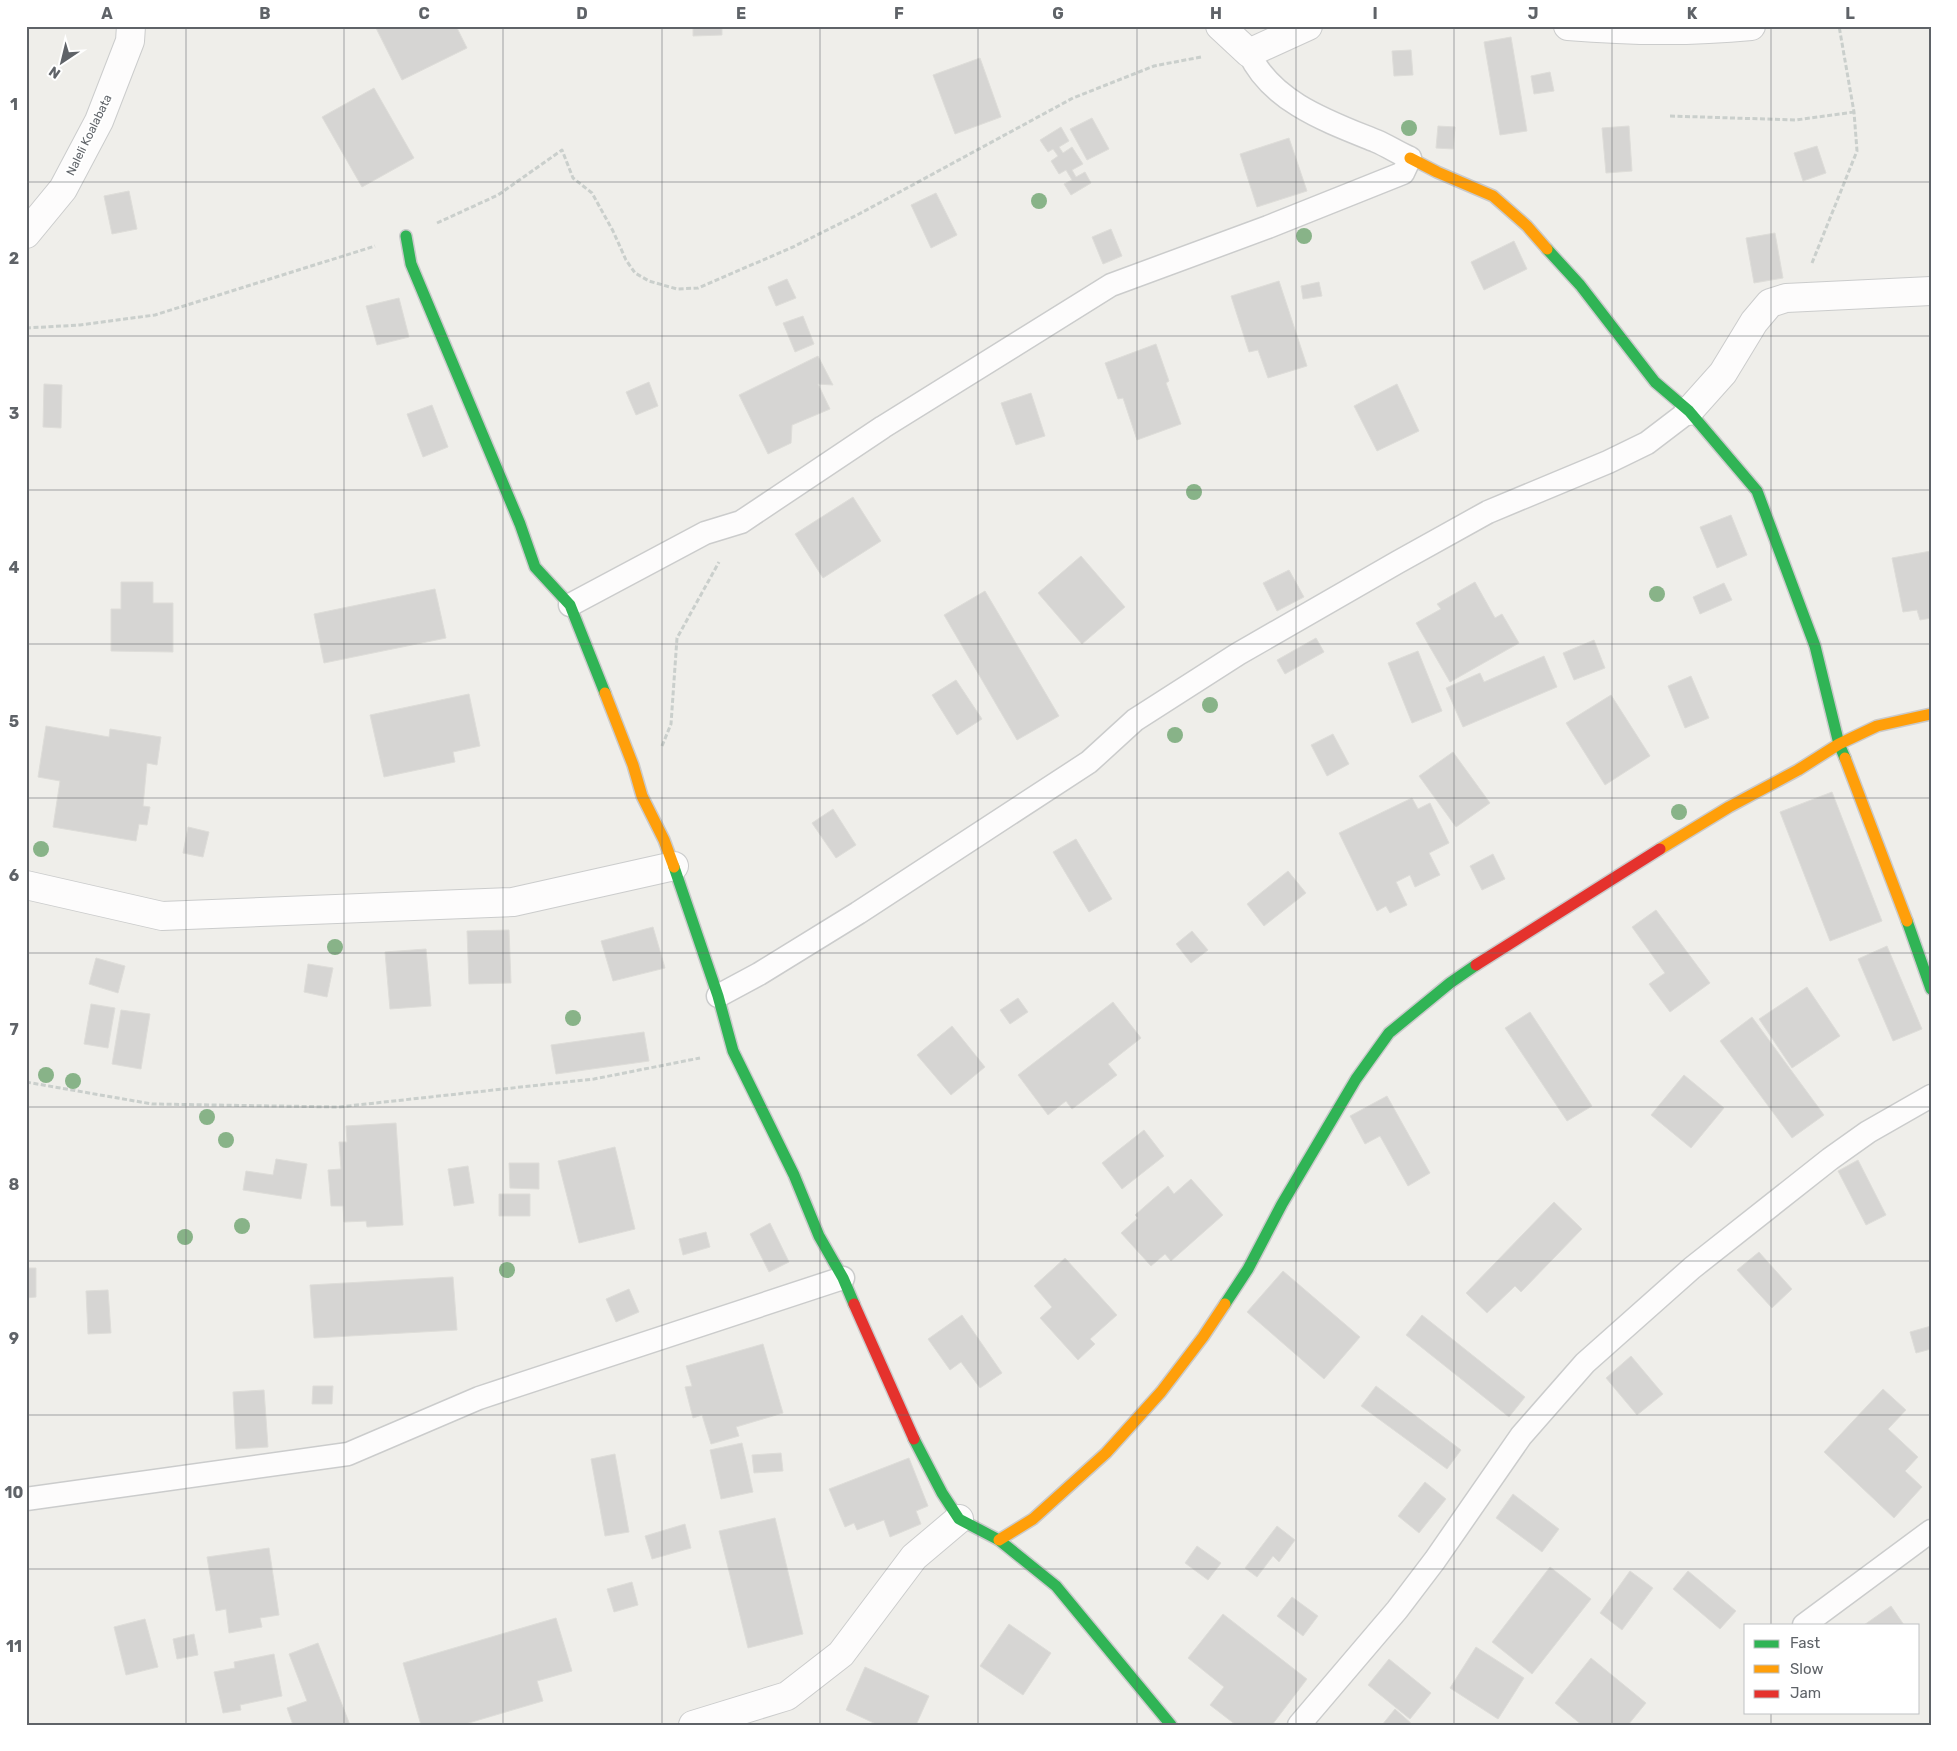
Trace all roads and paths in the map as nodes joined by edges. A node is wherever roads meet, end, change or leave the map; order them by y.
1 (131, 26) edge
2 (1220, 26) edge
3 (1308, 26) edge
4 (1568, 26) edge
5 (1751, 26) edge
6 (1839, 26) edge
7 (1249, 54) junction
8 (1854, 112) junction
9 (1670, 116) dead end
10 (1410, 158) junction
11 (26, 234) edge
12 (406, 236) junction
13 (1931, 290) edge
14 (1786, 298) junction
15 (26, 328) edge
16 (1689, 411) junction
17 (742, 522) junction
18 (570, 605) junction
19 (1931, 714) edge
20 (1839, 744) junction
21 (642, 796) junction
22 (674, 866) junction
23 (26, 885) edge
24 (1931, 989) edge
25 (718, 996) junction
26 (733, 1051) junction
27 (26, 1082) edge
28 (1931, 1096) edge
29 (843, 1278) junction
30 (26, 1499) edge
31 (960, 1519) junction
32 (1931, 1531) edge
33 (999, 1540) junction
34 (1805, 1624) edge
35 (693, 1725) edge
36 (1171, 1725) edge
37 (1299, 1725) edge

1 - 11 street, Naleli Koalabata
2 - 7 street
3 - 7 street
4 - 5 street
6 - 8 path
7 - 10 lane
7 - 12 path
8 - 9 path
8 - 14 path
10 - 16 street
10 - 17 lane
12 - 15 path
12 - 18 street
13 - 14 street
14 - 16 street
16 - 20 street
16 - 25 lane
17 - 18 lane
17 - 21 path
18 - 21 street
19 - 20 street
20 - 24 street
20 - 33 street
21 - 22 street
22 - 23 street
22 - 25 street
25 - 26 street
26 - 27 path
26 - 29 street
28 - 37 lane
29 - 30 lane
29 - 31 street
31 - 33 street
31 - 35 street
32 - 34 lane
33 - 36 street

